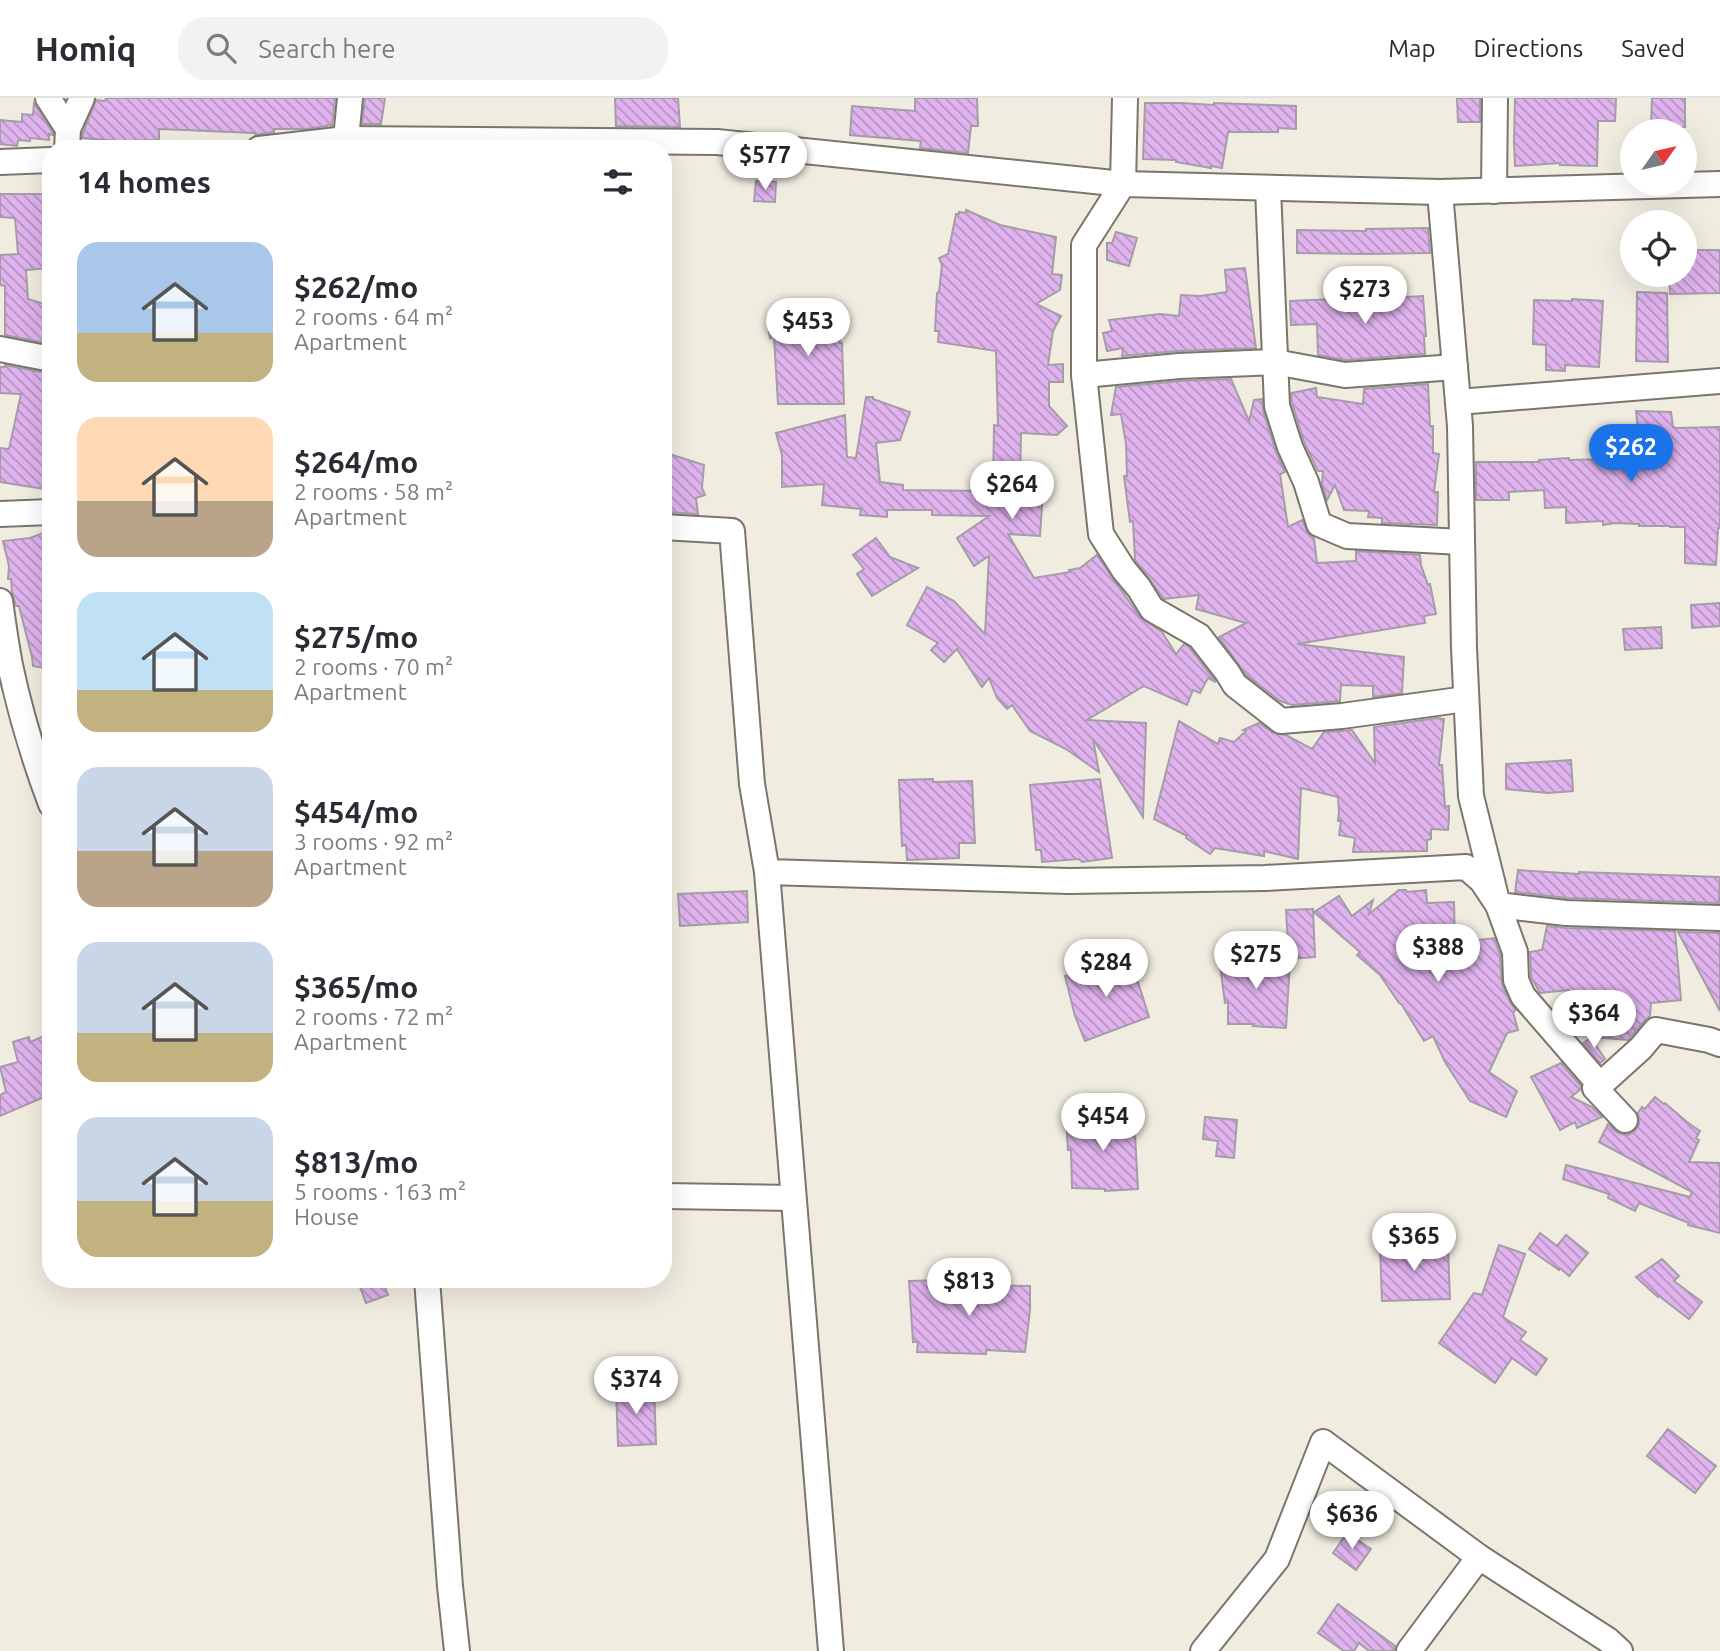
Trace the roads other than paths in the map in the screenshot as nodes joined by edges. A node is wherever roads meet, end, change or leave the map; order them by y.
1 (48, 98) edge
2 (82, 98) edge
3 (350, 98) edge
4 (1125, 98) edge
5 (1495, 98) edge
6 (68, 139) edge
7 (346, 140) edge
8 (672, 142) edge
9 (42, 160) edge
10 (0, 162) edge
11 (1123, 184) junction
12 (1720, 184) edge
13 (1268, 188) junction
14 (1494, 191) junction
15 (1440, 192) junction
16 (0, 349) edge
17 (42, 357) edge
18 (1275, 362) junction
19 (1455, 367) junction
20 (1084, 375) junction
21 (1720, 381) edge
22 (1458, 402) junction
23 (42, 512) edge
24 (0, 514) edge
25 (672, 528) edge
26 (1462, 542) junction
27 (0, 601) edge
28 (1466, 699) junction
29 (42, 780) edge
30 (767, 872) junction
31 (1498, 905) junction
32 (1720, 918) edge
33 (1720, 1044) edge
34 (1600, 1085) junction
35 (1625, 1120) dead end
36 (672, 1196) edge
37 (793, 1198) junction
38 (428, 1288) edge
39 (1479, 1557) junction
40 (1609, 1647) edge
41 (457, 1651) edge
42 (831, 1651) edge
43 (1203, 1651) edge
44 (1409, 1651) edge

1 - 6 street
2 - 6 street
3 - 7 street
4 - 11 street
5 - 14 street
8 - 11 street
9 - 10 street
11 - 13 street
11 - 20 street
12 - 14 street
13 - 15 street
13 - 18 street
14 - 15 street
15 - 19 street
16 - 17 street
18 - 19 street
18 - 20 street
18 - 26 street
19 - 22 street
20 - 28 street
21 - 22 street
22 - 26 street
23 - 24 street
25 - 30 street
26 - 28 street
27 - 29 street
28 - 31 street
30 - 31 street
30 - 37 street
31 - 32 street
31 - 34 street
33 - 34 street
34 - 35 street
36 - 37 street
37 - 42 street
38 - 41 street
39 - 40 street
39 - 43 street
39 - 44 street

